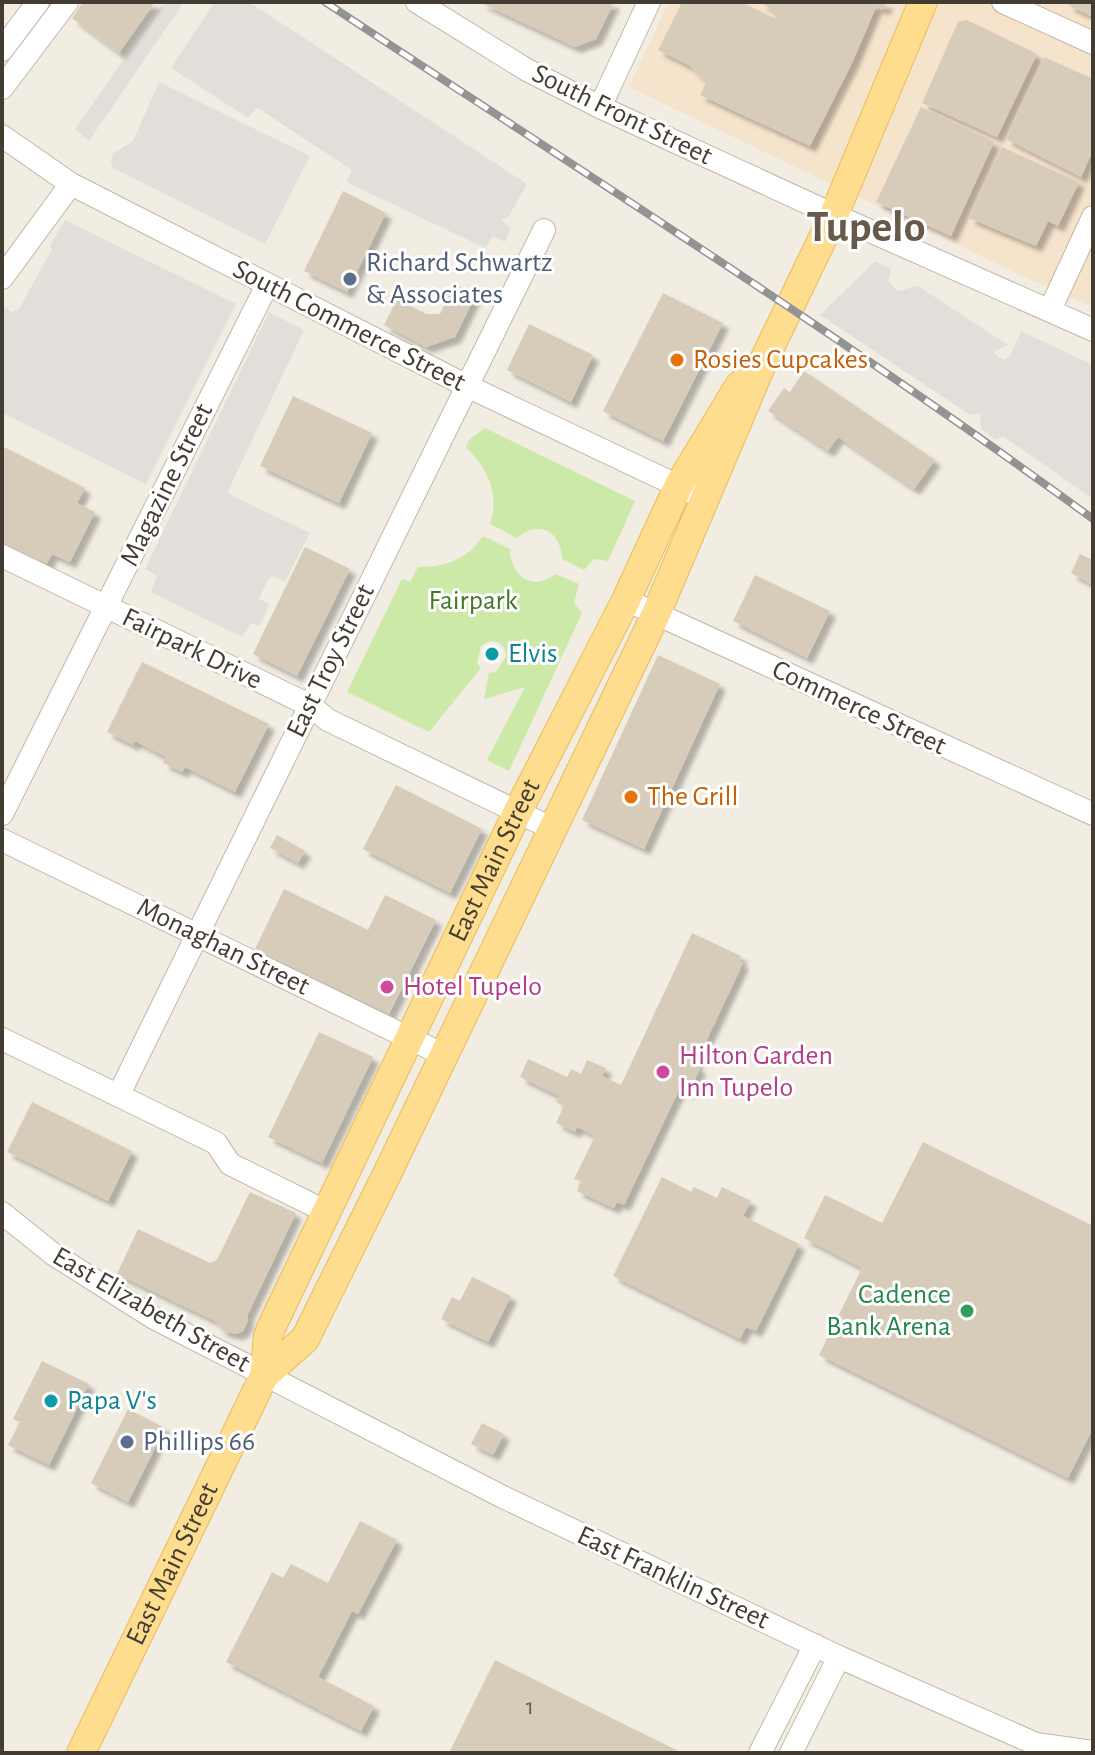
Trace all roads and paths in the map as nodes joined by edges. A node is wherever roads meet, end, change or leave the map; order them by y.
1 (38, 2) edge
2 (67, 2) edge
3 (417, 2) edge
4 (649, 2) edge
5 (923, 2) edge
6 (1003, 2) edge
7 (1093, 43) edge
8 (2, 50) edge
9 (2, 88) edge
10 (600, 107) junction
11 (2, 136) edge
12 (71, 184) junction
13 (834, 215) junction
14 (1093, 217) edge
15 (544, 230) dead end
16 (2, 278) edge
17 (267, 285) junction
18 (1050, 310) junction
19 (1093, 330) edge
20 (762, 364) junction
21 (467, 386) junction
22 (679, 485) junction
23 (705, 498) junction
24 (2, 556) edge
25 (626, 600) junction
26 (106, 608) junction
27 (656, 614) junction
28 (309, 705) junction
29 (518, 811) junction
30 (2, 814) edge
31 (1093, 814) edge
32 (553, 829) junction
33 (2, 840) edge
34 (197, 935) junction
35 (410, 1038) junction
36 (2, 1039) edge
37 (444, 1055) junction
38 (119, 1094) junction
39 (327, 1212) junction
40 (2, 1213) edge
41 (264, 1376) junction
42 (815, 1645) junction
43 (839, 1657) junction
44 (1093, 1752) edge
45 (81, 1753) edge
46 (760, 1753) edge
47 (791, 1753) edge

1 - 8 street
2 - 9 street
3 - 10 street, South Front Street
4 - 10 street
5 - 13 main road, East Main Street
6 - 7 street
10 - 13 street, South Front Street
11 - 12 street, South Commerce Street
12 - 16 street
12 - 17 street, South Commerce Street
13 - 18 street, South Front Street
13 - 20 main road, East Main Street
14 - 18 street
15 - 21 street, East Troy Street
17 - 21 street, South Commerce Street
17 - 26 street, Magazine Street
18 - 19 street, South Front Street
20 - 22 main road, East Main Street
20 - 23 main road, East Main Street
21 - 22 street, South Commerce Street
21 - 28 street, East Troy Street
22 - 23 street, South Commerce Street
22 - 25 main road, East Main Street
23 - 27 main road, East Main Street
24 - 26 street, Fairpark Drive
25 - 27 street, Commerce Street
25 - 29 main road, East Main Street
26 - 28 street, Fairpark Drive
26 - 30 street, Magazine Street
27 - 31 street, Commerce Street
27 - 32 main road, East Main Street
28 - 29 street, Fairpark Drive
28 - 34 street, East Troy Street
29 - 32 street, Fairpark Drive
29 - 35 main road, East Main Street
32 - 37 main road, East Main Street
33 - 34 street, Monaghan Street
34 - 35 street, Monaghan Street
34 - 38 street, East Troy Street
35 - 37 street, Monaghan Street
35 - 39 main road, East Main Street
36 - 38 street
37 - 41 main road, East Main Street
38 - 39 street
39 - 41 main road, East Main Street
40 - 41 street, East Elizabeth Street
41 - 42 street, East Franklin Street
41 - 45 main road, East Main Street
42 - 43 street, East Franklin Street
42 - 46 street
43 - 44 street, East Franklin Street
43 - 47 street

